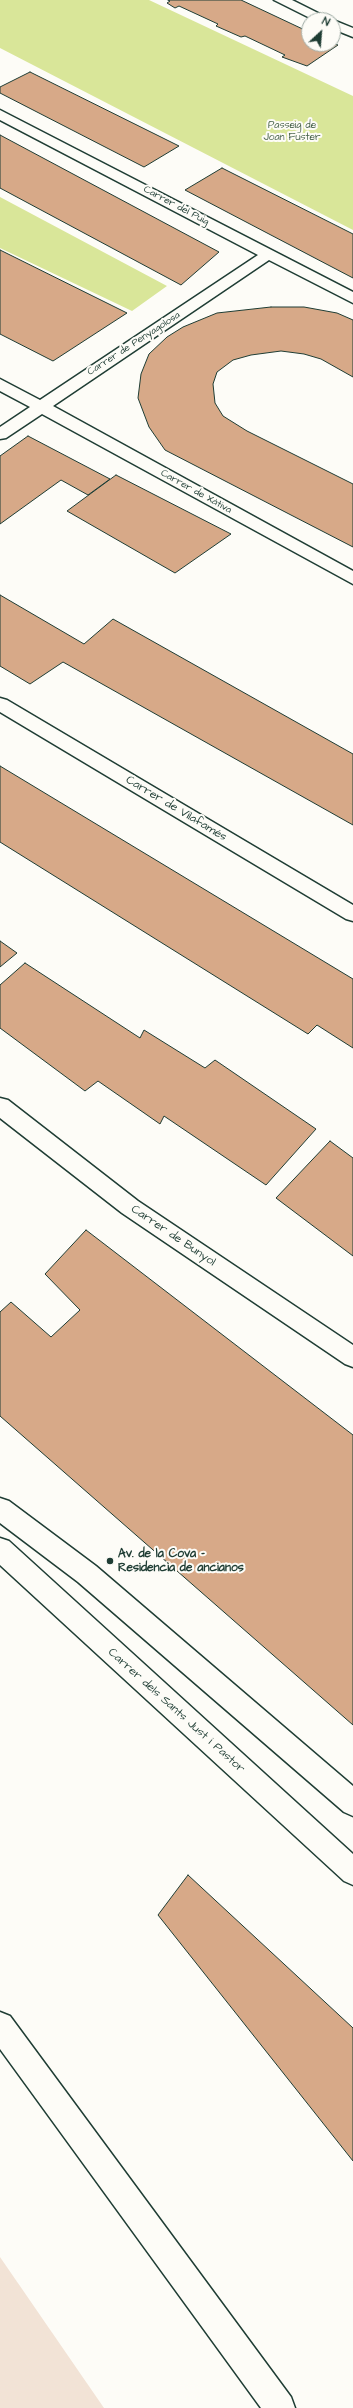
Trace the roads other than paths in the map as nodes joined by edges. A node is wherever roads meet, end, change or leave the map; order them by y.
1 (281, 0) edge
2 (307, 12) edge
3 (341, 28) edge
4 (353, 33) edge
5 (0, 114) edge
6 (270, 254) junction
7 (353, 298) edge
8 (0, 384) edge
9 (39, 406) junction
10 (0, 434) edge
11 (353, 578) edge
12 (0, 704) edge
13 (353, 914) edge
14 (0, 1106) edge
15 (353, 1358) edge
16 (0, 1509) edge
17 (0, 1549) edge
18 (353, 1803) edge
19 (353, 1872) edge
20 (0, 2026) edge
21 (280, 2408) edge

1 - 2 street
3 - 4 street
5 - 6 street, Carrer del Puig
6 - 7 street, Carrer del Puig
6 - 9 street, Carrer de Penyagolosa
8 - 9 street, Carrer de Xàtiva
9 - 10 street, Carrer de Penyagolosa
9 - 11 street, Carrer de Xàtiva
12 - 13 street, Carrer de Vilafamés
14 - 15 street, Carrer de Bunyol
16 - 18 street
17 - 19 street, Carrer dels Sants Just i Pastor
20 - 21 street

